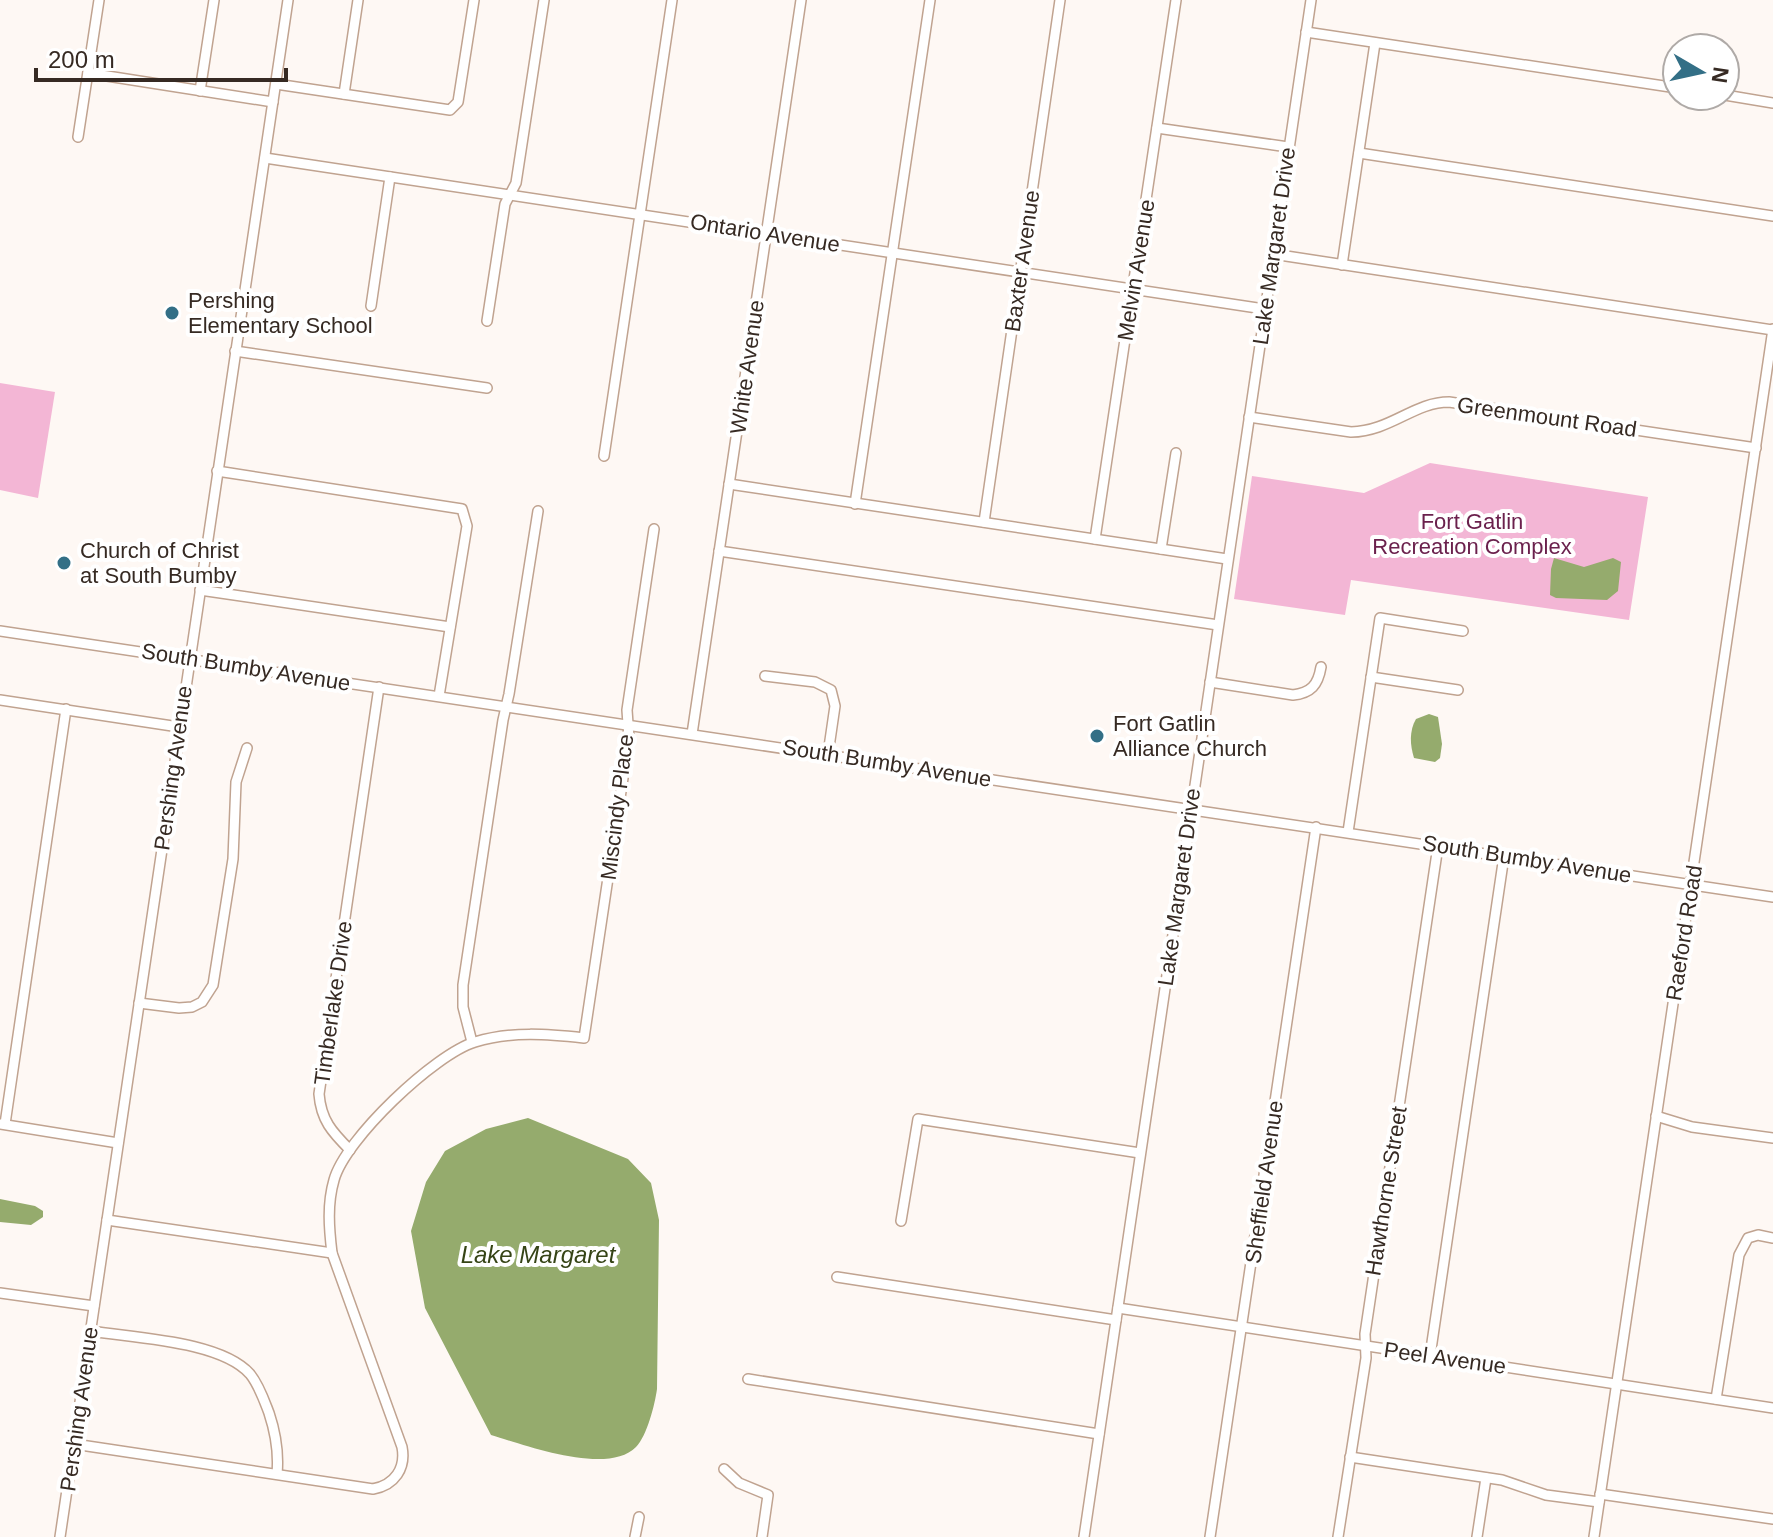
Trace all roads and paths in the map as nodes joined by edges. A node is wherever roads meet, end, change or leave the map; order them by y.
1 (99, 0) edge
2 (214, 0) edge
3 (288, 0) edge
4 (358, 0) edge
5 (474, 0) edge
6 (544, 0) edge
7 (672, 0) edge
8 (801, 0) edge
9 (930, 0) edge
10 (1060, 0) edge
11 (1176, 0) edge
12 (1311, 0) edge
13 (1306, 32) junction
14 (1375, 43) junction
15 (88, 73) junction
16 (276, 84) junction
17 (1661, 86) edge
18 (200, 91) junction
19 (344, 94) junction
20 (1741, 98) edge
21 (273, 102) junction
22 (1773, 103) edge
23 (1157, 128) junction
24 (78, 137) dead end
25 (1288, 147) junction
26 (1359, 153) junction
27 (265, 158) junction
28 (390, 177) junction
29 (510, 195) junction
30 (639, 214) junction
31 (1773, 216) edge
32 (767, 234) junction
33 (894, 253) junction
34 (1273, 254) junction
35 (1342, 265) junction
36 (1021, 272) junction
37 (1133, 289) junction
38 (371, 306) dead end
39 (1264, 309) junction
40 (487, 321) dead end
41 (1773, 329) edge
42 (235, 351) junction
43 (487, 388) dead end
44 (1249, 417) junction
45 (1756, 448) junction
46 (1176, 453) dead end
47 (604, 456) dead end
48 (217, 471) junction
49 (729, 484) junction
50 (855, 504) junction
51 (538, 511) dead end
52 (984, 522) junction
53 (654, 529) dead end
54 (1095, 539) junction
55 (1161, 549) junction
56 (719, 551) junction
57 (1227, 559) junction
58 (200, 590) junction
59 (1218, 625) junction
60 (450, 627) junction
61 (0, 631) edge
62 (1463, 631) dead end
63 (189, 658) junction
64 (1321, 667) dead end
65 (765, 676) dead end
66 (1371, 677) junction
67 (1210, 682) junction
68 (379, 687) junction
69 (1458, 690) dead end
70 (439, 696) junction
71 (0, 700) edge
72 (506, 706) junction
73 (66, 709) junction
74 (628, 725) junction
75 (179, 727) junction
76 (692, 734) junction
77 (247, 748) dead end
78 (828, 754) junction
79 (1191, 809) junction
80 (1316, 827) junction
81 (1348, 832) junction
82 (1438, 846) junction
83 (1504, 856) junction
84 (1691, 884) junction
85 (1773, 897) edge
86 (139, 1003) junction
87 (472, 1042) junction
88 (1656, 1116) junction
89 (3, 1124) edge
90 (1773, 1138) edge
91 (118, 1143) junction
92 (350, 1150) junction
93 (1140, 1153) junction
94 (107, 1220) junction
95 (901, 1221) dead end
96 (1773, 1238) edge
97 (332, 1253) junction
98 (837, 1277) dead end
99 (0, 1293) edge
100 (94, 1306) junction
101 (1118, 1308) junction
102 (1116, 1320) junction
103 (1242, 1328) junction
104 (91, 1331) junction
105 (1365, 1346) junction
106 (1430, 1356) junction
107 (748, 1379) dead end
108 (1617, 1384) junction
109 (1716, 1399) junction
110 (1773, 1408) edge
111 (1099, 1434) junction
112 (74, 1444) junction
113 (1350, 1457) junction
114 (724, 1469) dead end
115 (277, 1474) junction
116 (1486, 1478) junction
117 (1600, 1498) junction
118 (639, 1517) dead end
119 (1773, 1519) edge
120 (60, 1537) edge
121 (635, 1537) edge
122 (762, 1537) edge
123 (1084, 1537) edge
124 (1210, 1537) edge
125 (1338, 1537) edge
126 (1477, 1537) edge
127 (1594, 1537) edge

1 - 15 street
2 - 18 street
3 - 16 street, Pershing Avenue
4 - 19 street
5 - 19 street
6 - 29 street
7 - 30 street
8 - 32 street, White Avenue
9 - 33 street
10 - 36 street, Baxter Avenue
11 - 23 street, Melvin Avenue
12 - 13 street, Lake Margaret Drive
13 - 14 street
13 - 25 street, Lake Margaret Drive
14 - 17 street
14 - 26 street
15 - 18 street
15 - 24 street
16 - 19 street
16 - 21 street, Pershing Avenue
18 - 21 street
20 - 22 street
21 - 27 street, Pershing Avenue
23 - 25 street
23 - 37 street, Melvin Avenue
25 - 34 street, Lake Margaret Drive
26 - 31 street
26 - 35 street
27 - 28 street, Ontario Avenue
27 - 42 street, Pershing Avenue
28 - 29 street, Ontario Avenue
28 - 38 street
29 - 30 street, Ontario Avenue
29 - 40 street
30 - 32 street, Ontario Avenue
30 - 47 street
32 - 33 street, Ontario Avenue
32 - 49 street, White Avenue
33 - 36 street, Ontario Avenue
33 - 50 street
34 - 35 street
34 - 39 street, Lake Margaret Drive
35 - 41 street
36 - 37 street, Ontario Avenue
36 - 52 street, Baxter Avenue
37 - 39 street, Ontario Avenue
37 - 54 street, Melvin Avenue
39 - 44 street, Lake Margaret Drive
41 - 45 street, Raeford Road
42 - 43 street
42 - 48 street, Pershing Avenue
44 - 45 street, Greenmount Road
44 - 57 street, Lake Margaret Drive
45 - 84 street, Raeford Road
46 - 55 street
48 - 58 street, Pershing Avenue
48 - 60 street
49 - 50 street
49 - 56 street, White Avenue
50 - 52 street
51 - 72 street
52 - 54 street
53 - 74 street, Miscindy Place
54 - 55 street
55 - 57 street
56 - 59 street
56 - 76 street, White Avenue
57 - 59 street, Lake Margaret Drive
58 - 60 street
58 - 63 street, Pershing Avenue
59 - 67 street, Lake Margaret Drive
60 - 70 street
61 - 63 street, South Bumby Avenue
62 - 66 street
63 - 68 street, South Bumby Avenue
63 - 75 street, Pershing Avenue
64 - 67 street
65 - 78 street
66 - 69 street
66 - 81 street
67 - 79 street, Lake Margaret Drive
68 - 70 street, South Bumby Avenue
68 - 92 street, Timberlake Drive
70 - 72 street, South Bumby Avenue
71 - 73 street
72 - 74 street, South Bumby Avenue
72 - 87 street
73 - 75 street
73 - 89 street
74 - 76 street, South Bumby Avenue
74 - 87 street, Miscindy Place
75 - 86 street, Pershing Avenue
76 - 78 street, South Bumby Avenue
77 - 86 street
78 - 79 street, South Bumby Avenue
79 - 80 street, South Bumby Avenue
79 - 93 street, Lake Margaret Drive
80 - 81 street, South Bumby Avenue
80 - 103 street, Sheffield Avenue
81 - 82 street, South Bumby Avenue
82 - 83 street, South Bumby Avenue
82 - 105 street, Hawthorne Street
83 - 84 street, South Bumby Avenue
83 - 106 street
84 - 85 street, South Bumby Avenue
84 - 88 street, Raeford Road
86 - 91 street, Pershing Avenue
87 - 92 street
88 - 90 street
88 - 108 street, Raeford Road
89 - 91 street
91 - 94 street, Pershing Avenue
92 - 97 street
93 - 95 street
93 - 101 street, Lake Margaret Drive
94 - 97 street
94 - 100 street, Pershing Avenue
96 - 109 street
97 - 115 street
98 - 102 street
99 - 100 street
100 - 104 street, Pershing Avenue
101 - 102 street, Lake Margaret Drive
101 - 103 street, Peel Avenue
102 - 111 street, Lake Margaret Drive
103 - 105 street, Peel Avenue
103 - 124 street, Sheffield Avenue
104 - 112 street, Pershing Avenue
104 - 115 street
105 - 106 street, Peel Avenue
105 - 113 street, Hawthorne Street
106 - 108 street, Peel Avenue
107 - 111 street
108 - 109 street, Peel Avenue
108 - 117 street, Raeford Road
109 - 110 street, Peel Avenue
111 - 123 street, Lake Margaret Drive
112 - 115 street
112 - 120 street, Pershing Avenue
113 - 116 street
113 - 125 street, Hawthorne Street
114 - 122 street
116 - 117 street
116 - 126 street
117 - 119 street
117 - 127 street, Raeford Road
118 - 121 street

